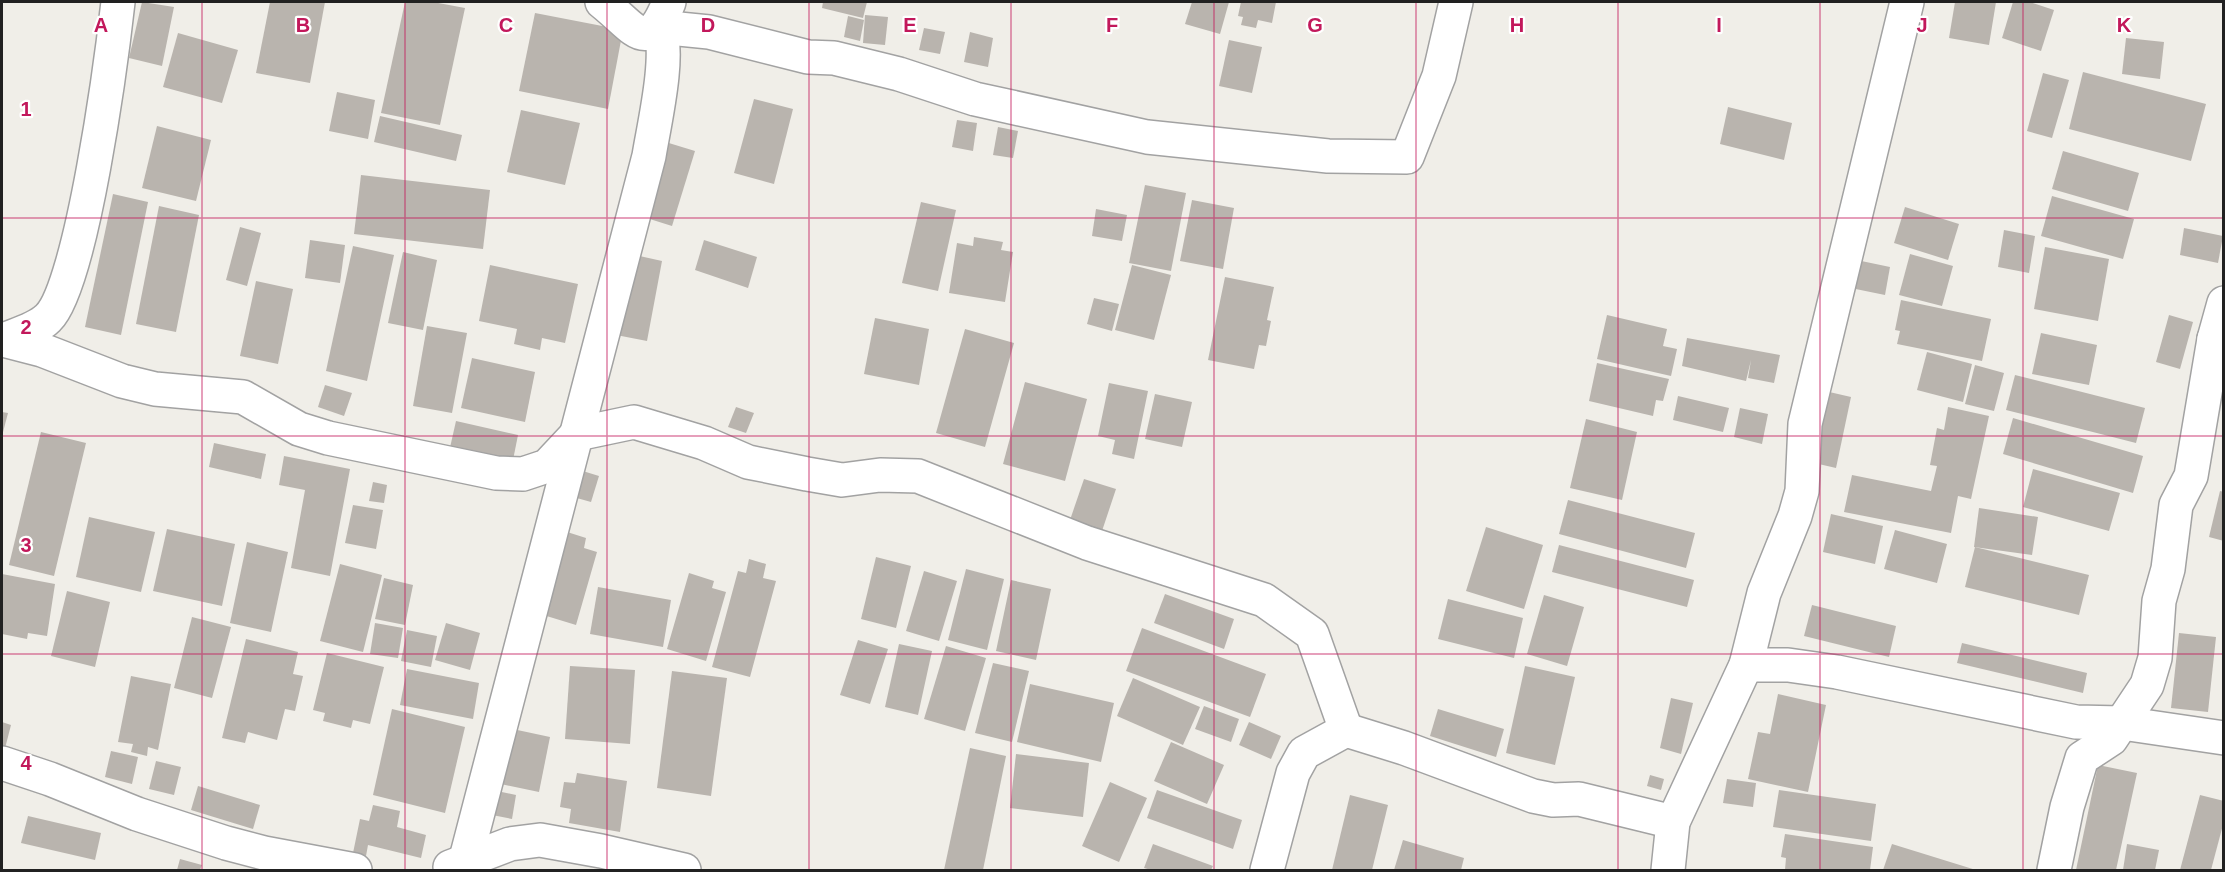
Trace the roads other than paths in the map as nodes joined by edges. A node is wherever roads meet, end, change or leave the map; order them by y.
1 (118, 2) edge
2 (602, 2) edge
3 (1456, 2) edge
4 (1907, 2) edge
5 (660, 25) edge
6 (2223, 303) edge
7 (2, 337) edge
8 (2219, 340) edge
9 (577, 434) junction
10 (1746, 665) junction
11 (2122, 723) junction
12 (1346, 730) junction
13 (2223, 738) edge
14 (2, 763) edge
15 (1673, 822) junction
16 (457, 867) edge
17 (355, 870) edge
18 (684, 870) edge
19 (1267, 870) edge
20 (1668, 870) edge
21 (2054, 870) edge

1 - 7 street
2 - 5 street
3 - 5 street
4 - 10 street
5 - 9 street
6 - 8 street
7 - 9 street
8 - 11 street
9 - 12 street
9 - 16 street
10 - 11 street
10 - 15 street
11 - 13 street
11 - 21 street
12 - 15 street
12 - 19 street
14 - 17 street
15 - 20 street
16 - 18 street

